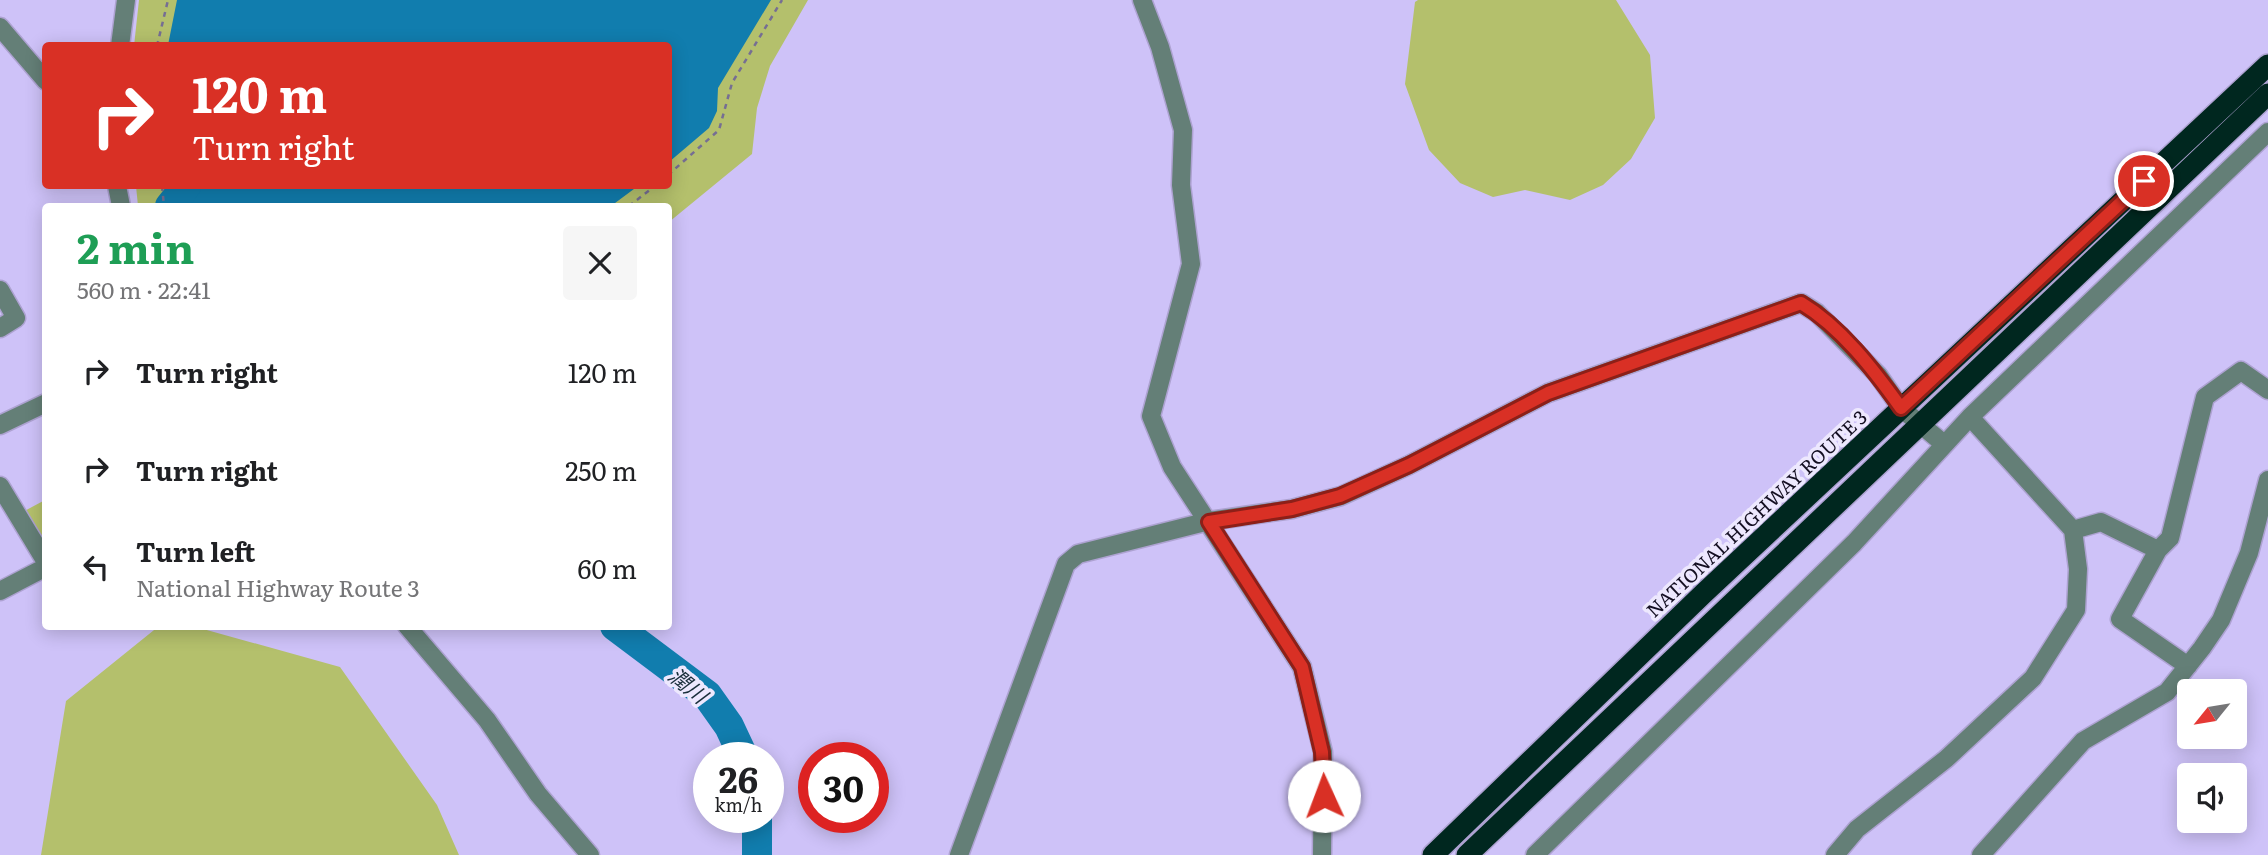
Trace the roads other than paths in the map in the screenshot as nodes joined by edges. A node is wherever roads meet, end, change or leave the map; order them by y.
1 (126, 0) edge
2 (1142, 0) edge
3 (0, 27) edge
4 (121, 42) edge
5 (2268, 65) edge
6 (42, 76) edge
7 (2268, 94) edge
8 (2268, 131) edge
9 (0, 290) edge
10 (0, 328) edge
11 (2268, 390) edge
12 (42, 405) edge
13 (1901, 408) junction
14 (1970, 417) junction
15 (0, 425) edge
16 (1919, 425) junction
17 (1944, 444) junction
18 (2268, 480) edge
19 (0, 486) edge
20 (1209, 522) junction
21 (2073, 530) junction
22 (2158, 550) junction
23 (42, 558) edge
24 (42, 567) edge
25 (0, 591) edge
26 (410, 630) edge
27 (2188, 666) junction
28 (590, 855) edge
29 (959, 855) edge
30 (1322, 855) edge
31 (1433, 855) edge
32 (1467, 855) edge
33 (1535, 855) edge
34 (1835, 855) edge
35 (1981, 855) edge

1 - 4 street
2 - 20 street
3 - 6 street
5 - 13 highway, NATIONAL HIGHWAY ROUTE 3
7 - 16 highway
8 - 14 street
9 - 10 street
11 - 22 street
12 - 15 street
13 - 16 street
13 - 20 street
13 - 31 highway, NATIONAL HIGHWAY ROUTE 3
14 - 17 street
14 - 21 street
16 - 17 street
16 - 32 highway
17 - 33 street
18 - 27 street
19 - 23 street
20 - 29 street
20 - 30 street
21 - 22 street
21 - 34 street
22 - 27 street
24 - 25 street
26 - 28 street
27 - 35 street

